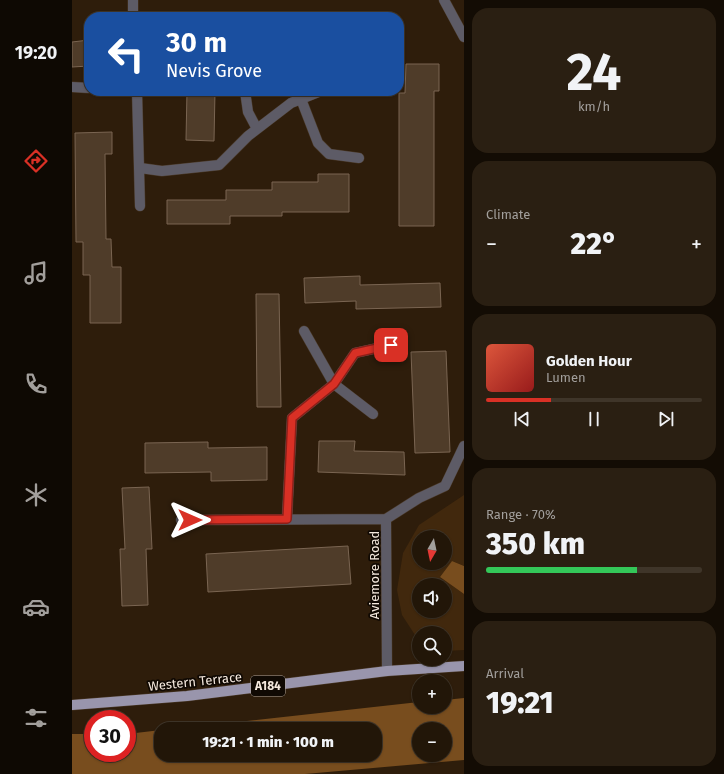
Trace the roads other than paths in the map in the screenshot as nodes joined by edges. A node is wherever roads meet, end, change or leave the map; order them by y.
1 (133, 0) edge
2 (444, 0) edge
3 (133, 12) edge
4 (464, 37) edge
5 (72, 87) edge
6 (84, 88) edge
7 (137, 96) edge
8 (246, 96) edge
9 (308, 96) edge
10 (301, 99) junction
11 (257, 129) junction
12 (360, 158) dead end
13 (140, 168) junction
14 (140, 206) dead end
15 (304, 331) dead end
16 (391, 345) dead end
17 (334, 384) junction
18 (373, 414) dead end
19 (464, 446) edge
20 (287, 519) junction
21 (386, 519) junction
22 (181, 520) dead end
23 (464, 666) edge
24 (387, 671) junction
25 (72, 705) edge

1 - 3 street
2 - 4 street
5 - 6 street
7 - 13 street
8 - 11 street
9 - 10 street
10 - 11 street
10 - 12 street
11 - 13 street
13 - 14 street
15 - 17 street
16 - 17 street
17 - 18 street
17 - 20 street
19 - 21 street, Aviemore Road
20 - 21 street
20 - 22 street
21 - 24 street, Aviemore Road
23 - 24 main road, Western Terrace / A184
24 - 25 main road, Western Terrace / A184

